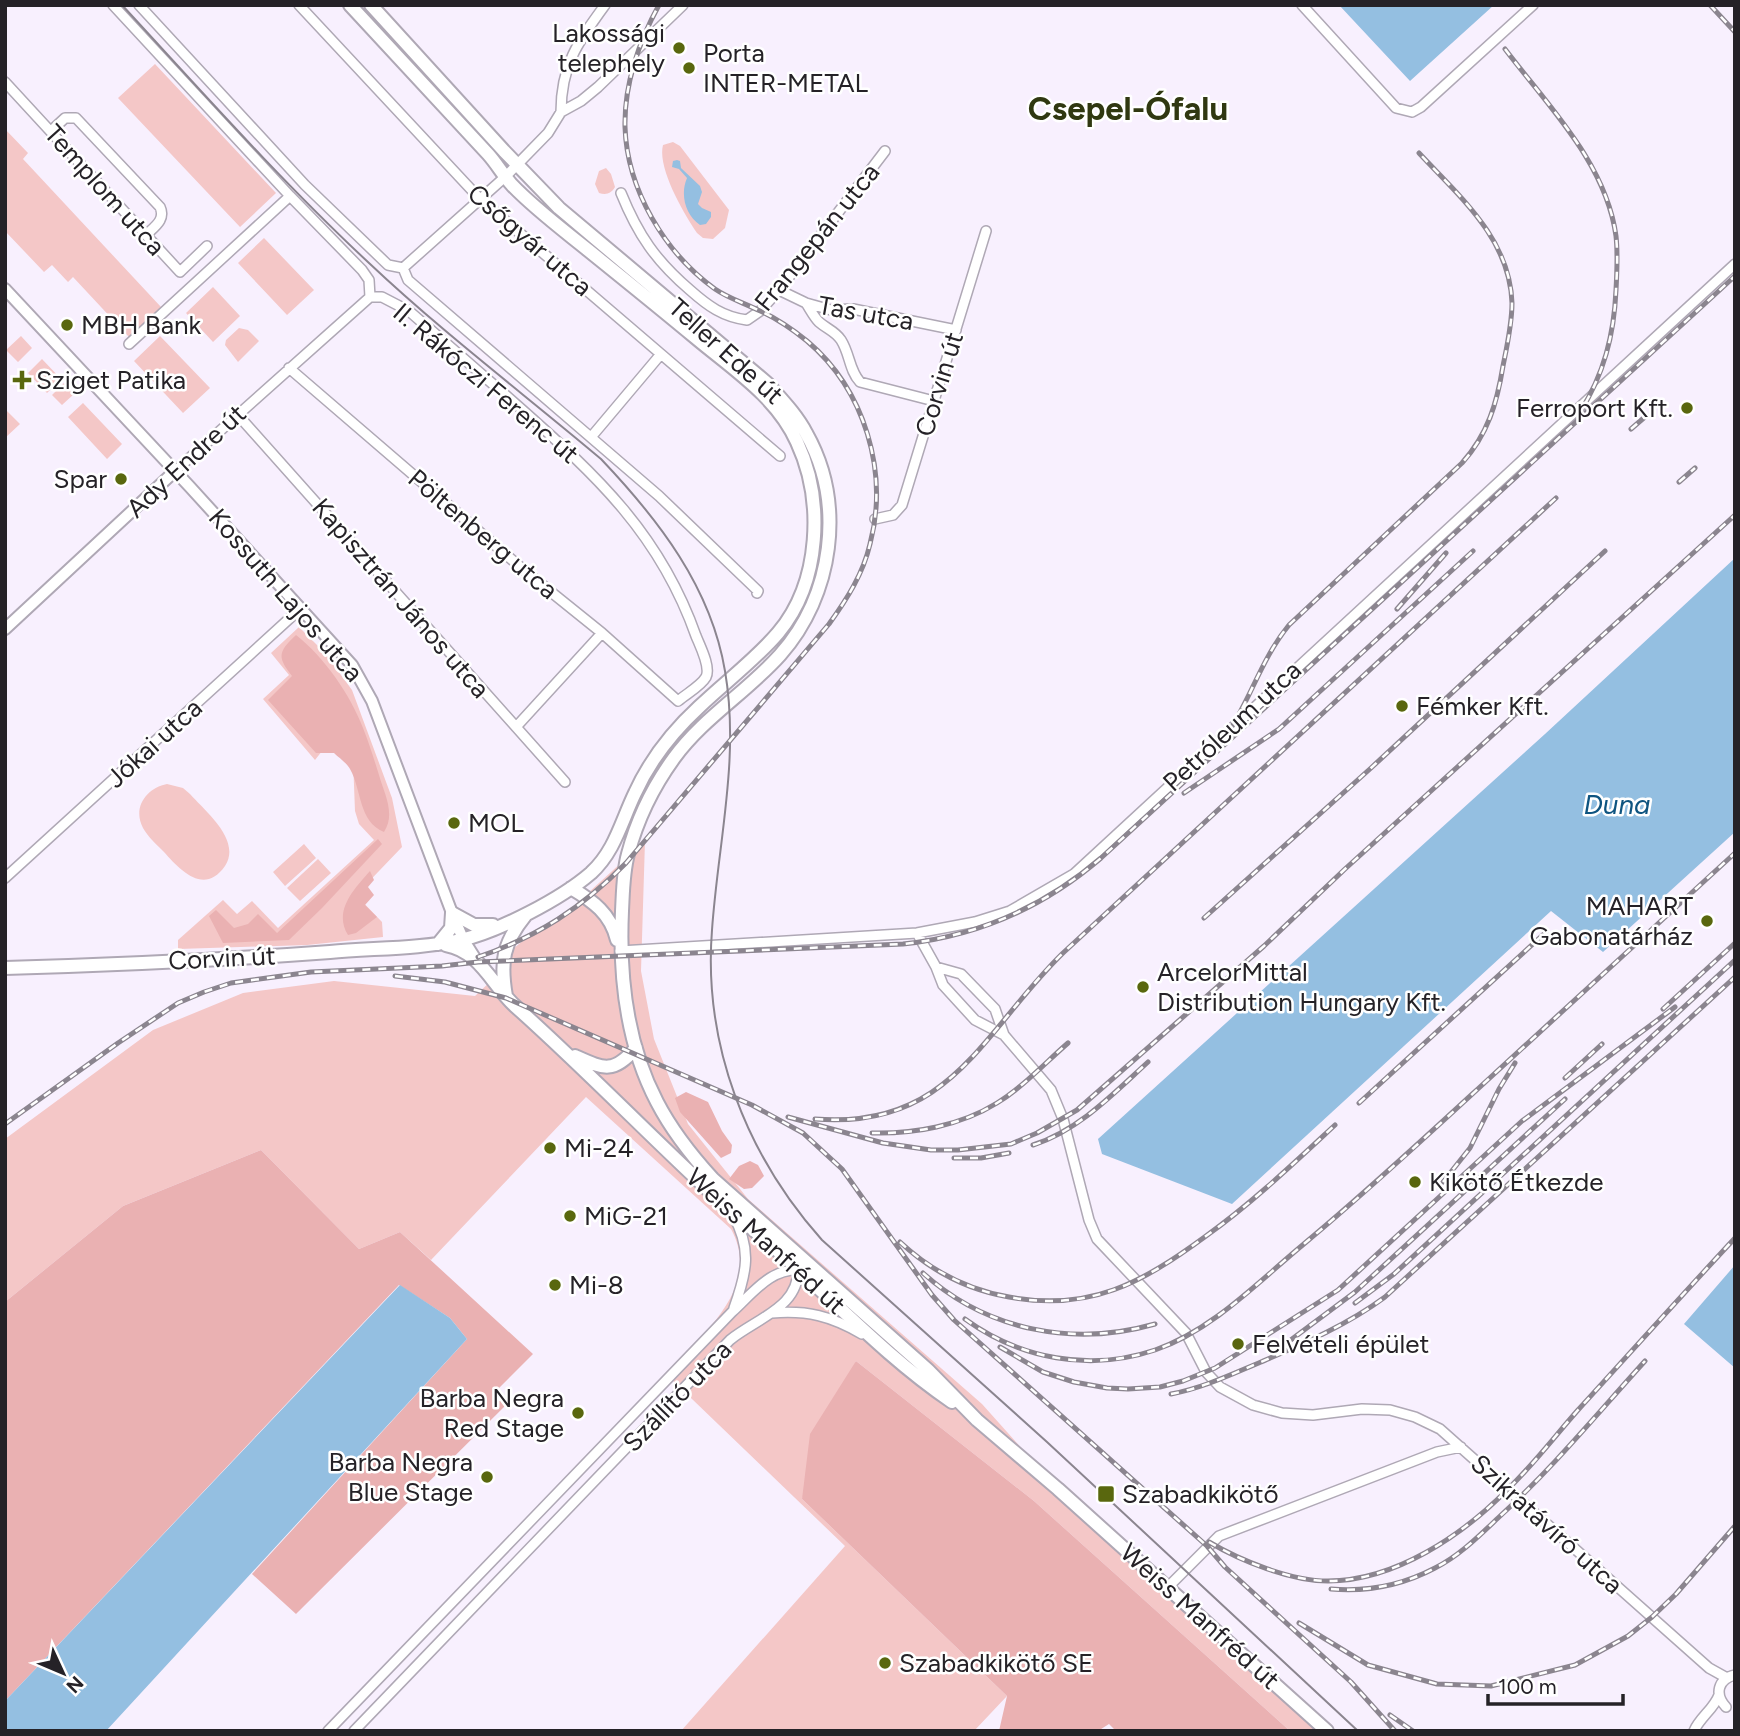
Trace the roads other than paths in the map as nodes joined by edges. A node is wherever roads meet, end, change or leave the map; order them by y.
1 (113, 5) edge
2 (139, 5) edge
3 (299, 5) edge
4 (350, 5) edge
5 (372, 5) edge
6 (605, 5) edge
7 (683, 5) edge
8 (1302, 5) edge
9 (1533, 5) edge
10 (5, 82) edge
11 (561, 112) junction
12 (51, 131) junction
13 (885, 151) dead end
14 (517, 164) junction
15 (505, 177) junction
16 (621, 193) dead end
17 (290, 196) junction
18 (480, 199) junction
19 (986, 232) dead end
20 (146, 235) junction
21 (207, 246) dead end
22 (1735, 264) edge
23 (403, 268) junction
24 (5, 289) edge
25 (779, 290) junction
26 (369, 297) junction
27 (806, 303) junction
28 (956, 330) junction
29 (129, 344) dead end
30 (661, 354) junction
31 (289, 368) junction
32 (934, 401) junction
33 (237, 414) junction
34 (592, 436) junction
35 (780, 456) dead end
36 (175, 471) junction
37 (875, 519) dead end
38 (758, 593) dead end
39 (301, 608) junction
40 (6, 626) edge
41 (602, 633) junction
42 (678, 701) joint
43 (516, 727) junction
44 (565, 782) dead end
45 (5, 878) edge
46 (571, 888) junction
47 (452, 913) junction
48 (527, 913) junction
49 (507, 923) junction
50 (917, 933) junction
51 (463, 939) junction
52 (439, 944) junction
53 (620, 951) junction
54 (475, 958) junction
55 (936, 967) junction
56 (5, 968) edge
57 (506, 998) junction
58 (1004, 1035) junction
59 (636, 1048) junction
60 (565, 1052) junction
61 (730, 1210) junction
62 (793, 1250) junction
63 (799, 1269) junction
64 (824, 1277) junction
65 (732, 1312) junction
66 (770, 1314) junction
67 (874, 1341) junction
68 (666, 1381) junction
69 (678, 1393) junction
70 (976, 1420) junction
71 (1461, 1447) junction
72 (577, 1474) junction
73 (590, 1486) junction
74 (482, 1572) junction
75 (495, 1585) junction
76 (1168, 1587) junction
77 (1725, 1683) edge
78 (368, 1690) junction
79 (382, 1703) junction
80 (1712, 1707) junction
81 (1730, 1708) edge
82 (328, 1731) edge
83 (354, 1731) edge
84 (1327, 1731) edge
85 (1694, 1731) edge

1 - 17 street, II. Rákóczi Ferenc út
2 - 23 street, II. Rákóczi Ferenc út
3 - 18 street, Csőgyár utca
4 - 15 main road, Teller Ede út
5 - 14 main road, Teller Ede út
6 - 11 street
7 - 11 street
8 - 9 street
10 - 12 street, Templom utca
11 - 14 street
12 - 20 street, Templom utca
12 - 20 street
13 - 25 street, Frangepán utca
14 - 15 street
14 - 53 main road, Teller Ede út
15 - 18 street
15 - 46 main road, Teller Ede út
16 - 25 street, Frangepán utca
17 - 26 street, II. Rákóczi Ferenc út
17 - 29 street
18 - 23 street
18 - 30 street, Csőgyár utca
19 - 28 street, Corvin út
20 - 21 street, Templom utca
22 - 50 street, Petróleum utca
23 - 34 street, II. Rákóczi Ferenc út
24 - 36 street, Kossuth Lajos utca
25 - 27 street, Tas utca
26 - 31 street, Ady Endre út
26 - 42 street, II. Rákóczi Ferenc út
27 - 28 street, Tas utca
27 - 32 street
28 - 32 street, Corvin út
30 - 34 street
30 - 35 street, Csőgyár utca
31 - 33 street, Ady Endre út
31 - 41 street, Pöltenberg utca
32 - 37 street, Corvin út
33 - 36 street, Ady Endre út
33 - 43 street, Kapisztrán János utca
34 - 38 street, II. Rákóczi Ferenc út
36 - 39 street, Kossuth Lajos utca
36 - 40 street, Ady Endre út
39 - 45 street, Jókai utca
39 - 47 street, Kossuth Lajos utca
41 - 42 street, Pöltenberg utca
41 - 43 street
43 - 44 street, Kapisztrán János utca
46 - 48 main road
46 - 53 main road
47 - 49 main road
47 - 51 street, Kossuth Lajos utca
47 - 52 main road
48 - 49 main road
48 - 57 main road
49 - 51 main road, Corvin út
50 - 53 street, Petróleum utca
50 - 55 street
51 - 52 main road, Corvin út
51 - 54 street, Kossuth Lajos utca
52 - 54 main road
52 - 56 main road, Corvin út
53 - 59 main road, Weiss Manfréd út
54 - 57 main road, Weiss Manfréd út
55 - 58 street
55 - 58 street
57 - 60 main road, Weiss Manfréd út
58 - 71 street
59 - 60 main road, Weiss Manfréd út
59 - 62 main road, Weiss Manfréd út
60 - 61 main road, Weiss Manfréd út
61 - 63 main road, Weiss Manfréd út
61 - 65 street, Szállító utca
62 - 63 street
62 - 64 main road, Weiss Manfréd út
63 - 64 street
63 - 65 street, Szállító utca
63 - 66 street, Szállító utca
63 - 67 main road, Weiss Manfréd út
64 - 70 main road, Weiss Manfréd út
65 - 68 street, Szállító utca
66 - 67 street, Szállító utca
66 - 69 street, Szállító utca
67 - 70 main road, Weiss Manfréd út
68 - 69 street
68 - 72 street, Szállító utca
69 - 73 street, Szállító utca
70 - 76 main road, Weiss Manfréd út
71 - 76 street, Szikratávíró utca
71 - 77 street, Szikratávíró utca
72 - 73 street
72 - 74 street, Szállító utca
73 - 75 street, Szállító utca
74 - 75 street
74 - 78 street, Szállító utca
75 - 79 street, Szállító utca
76 - 84 main road, Weiss Manfréd út
77 - 80 street
77 - 81 street
78 - 79 street
78 - 82 street, Szállító utca
79 - 83 street, Szállító utca
80 - 81 street
80 - 85 street

